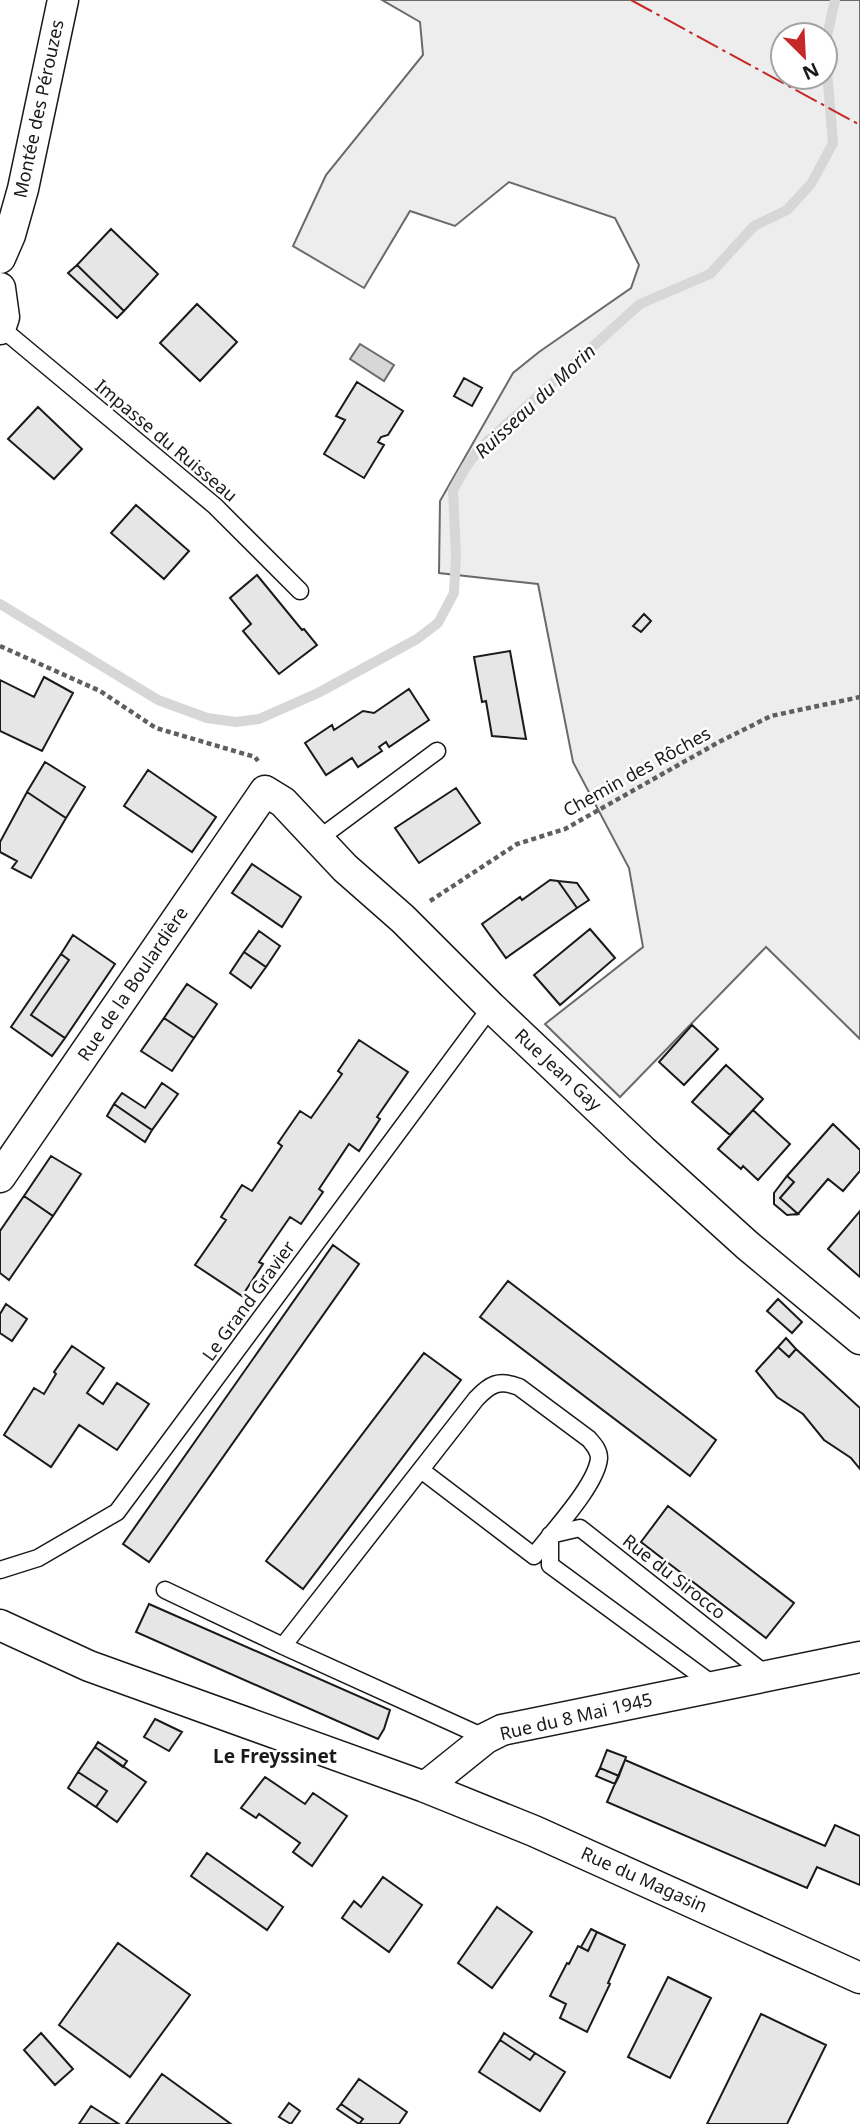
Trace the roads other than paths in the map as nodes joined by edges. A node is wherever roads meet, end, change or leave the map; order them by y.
1 (63, 0) edge
2 (0, 258) edge
3 (0, 288) edge
4 (0, 328) edge
5 (300, 591) dead end
6 (437, 751) dead end
7 (265, 791) joint
8 (317, 840) junction
9 (491, 1007) junction
10 (0, 1177) edge
11 (860, 1339) edge
12 (421, 1470) junction
13 (550, 1535) junction
14 (0, 1570) edge
15 (164, 1590) dead end
16 (0, 1625) edge
17 (283, 1646) junction
18 (860, 1657) edge
19 (768, 1676) junction
20 (715, 1686) junction
21 (486, 1738) junction
22 (425, 1787) junction
23 (860, 1978) edge

1 - 2 street, Montée des Pérouzes
3 - 4 street
4 - 5 lane, Impasse du Ruisseau
6 - 8 lane
7 - 8 street, Rue Jean Gay
7 - 10 street, Rue de la Boulardière
8 - 9 street, Rue Jean Gay
9 - 11 street, Rue Jean Gay
9 - 14 lane, Le Grand Gravier
12 - 13 lane, Rue du Sirocco
12 - 13 lane, Rue du Sirocco
12 - 17 lane, Rue du Sirocco
13 - 19 lane, Rue du Sirocco
13 - 20 lane
15 - 17 lane
16 - 22 street
17 - 21 lane
18 - 19 street, Rue du 8 Mai 1945
19 - 20 street, Rue du 8 Mai 1945
20 - 21 street, Rue du 8 Mai 1945
21 - 22 street, Rue du 8 Mai 1945
22 - 23 street, Rue du Magasin

